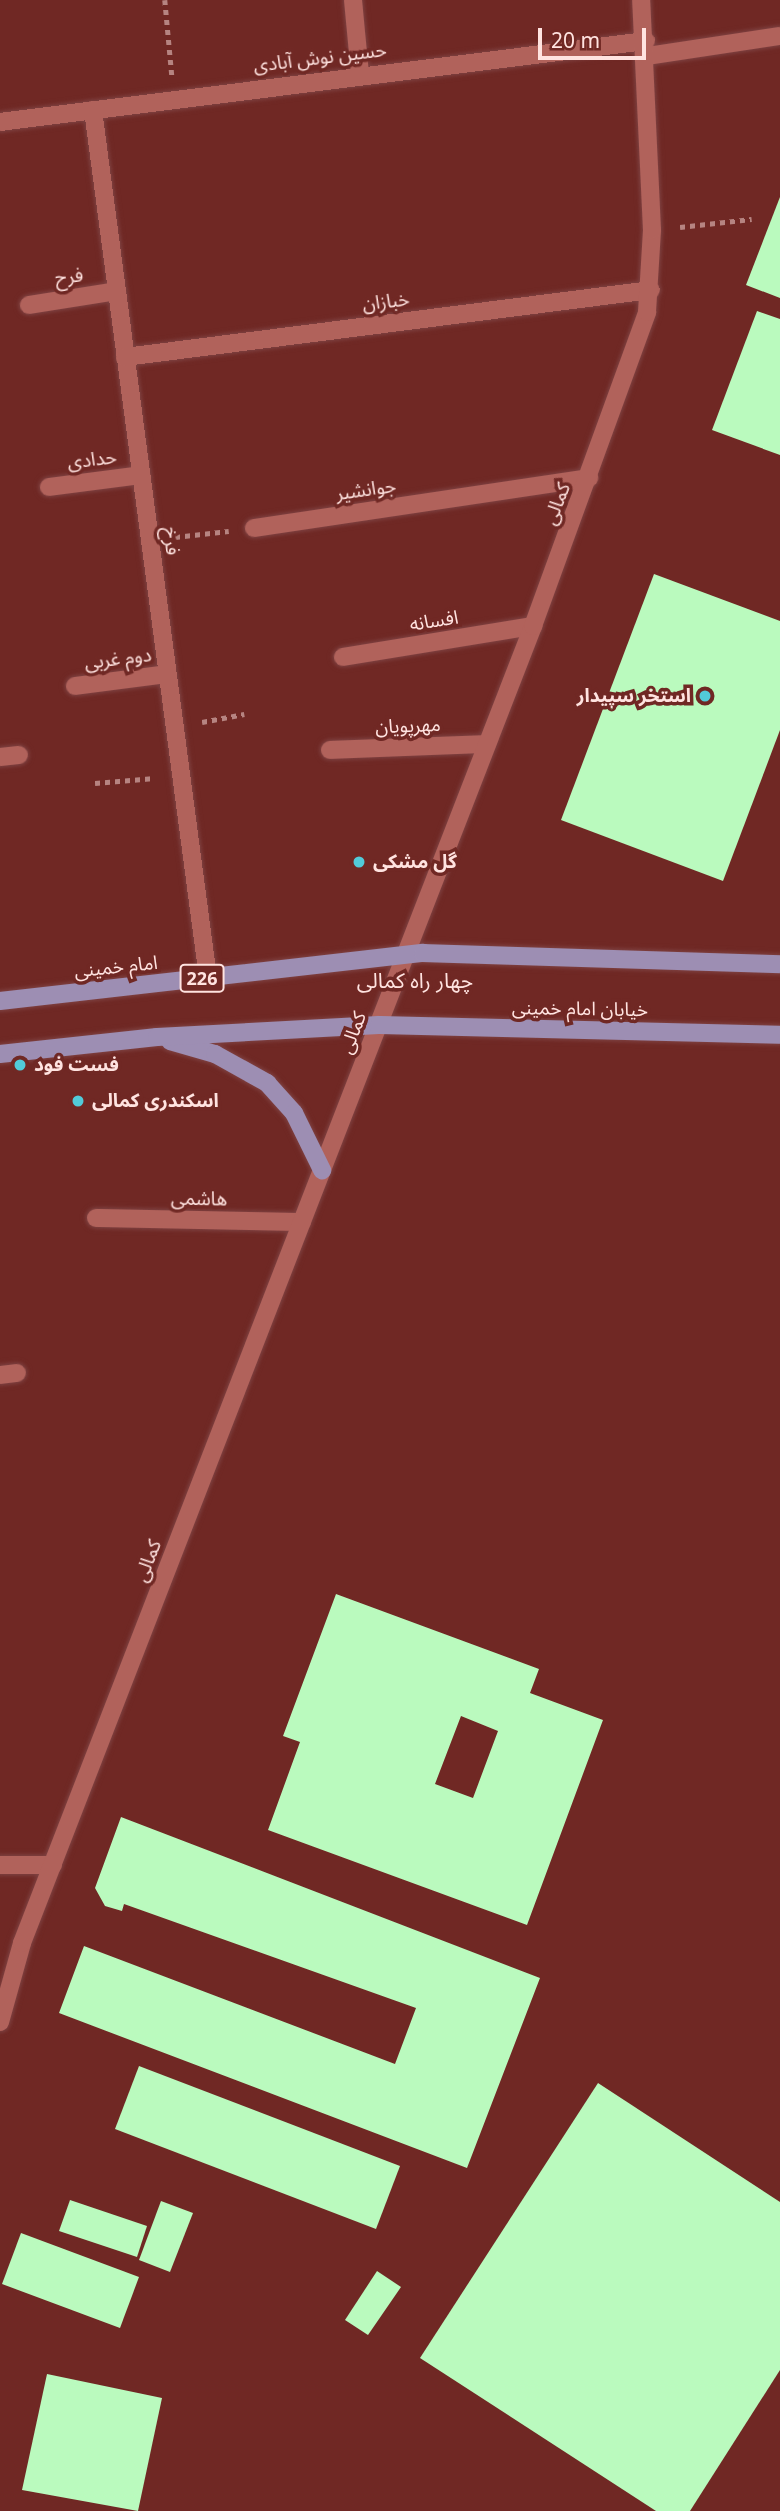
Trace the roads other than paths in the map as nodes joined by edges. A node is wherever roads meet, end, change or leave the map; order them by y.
1 (354, 0) edge
2 (641, 0) edge
3 (780, 36) edge
4 (647, 49) junction
5 (360, 74) junction
6 (93, 110) junction
7 (0, 122) edge
8 (651, 290) junction
9 (117, 291) junction
10 (29, 305) dead end
11 (125, 356) junction
12 (141, 475) junction
13 (589, 478) junction
14 (49, 487) dead end
15 (254, 528) road end
16 (533, 626) junction
17 (343, 657) dead end
18 (167, 674) junction
19 (75, 686) dead end
20 (487, 744) junction
21 (330, 751) dead end
22 (19, 755) dead end
23 (0, 757) edge
24 (404, 955) junction
25 (780, 964) edge
26 (208, 978) junction
27 (0, 1001) edge
28 (379, 1025) junction
29 (780, 1035) edge
30 (157, 1037) junction
31 (0, 1054) edge
32 (322, 1170) junction
33 (96, 1218) dead end
34 (302, 1222) junction
35 (0, 1865) edge
36 (53, 1865) junction
37 (0, 2022) edge

1 - 5 street
2 - 4 street, کمالی
3 - 4 street, حسین نوش آبادی
4 - 5 street, حسین نوش آبادی
4 - 8 street, کمالی
5 - 6 street, حسین نوش آبادی
6 - 7 street, حسین نوش آبادی
6 - 9 street, فرخ
8 - 11 street, خبازان
8 - 13 street, کمالی
9 - 10 street, فرح
9 - 11 street, فرخ
11 - 12 street, فرخ
12 - 14 street, حدادی
12 - 18 street, فرخ
13 - 15 street, جوانشیر
13 - 16 street, کمالی
16 - 17 street, افسانه
16 - 20 street, کمالی
18 - 19 street, دوم غربی
18 - 26 street, فرخ
20 - 21 street, مهرپویان
20 - 24 street, کمالی
22 - 23 street
24 - 25 main road, 226
24 - 26 main road, امام خمینی / 226
24 - 28 street, کمالی
26 - 27 main road, امام خمینی / 226
28 - 29 main road, خیابان امام خمینی
28 - 30 main road
28 - 32 street, کمالی
30 - 31 main road
30 - 32 main road
32 - 34 street, کمالی
33 - 34 street, هاشمی
34 - 36 street, کمالی
35 - 36 street
36 - 37 street, کمالی

